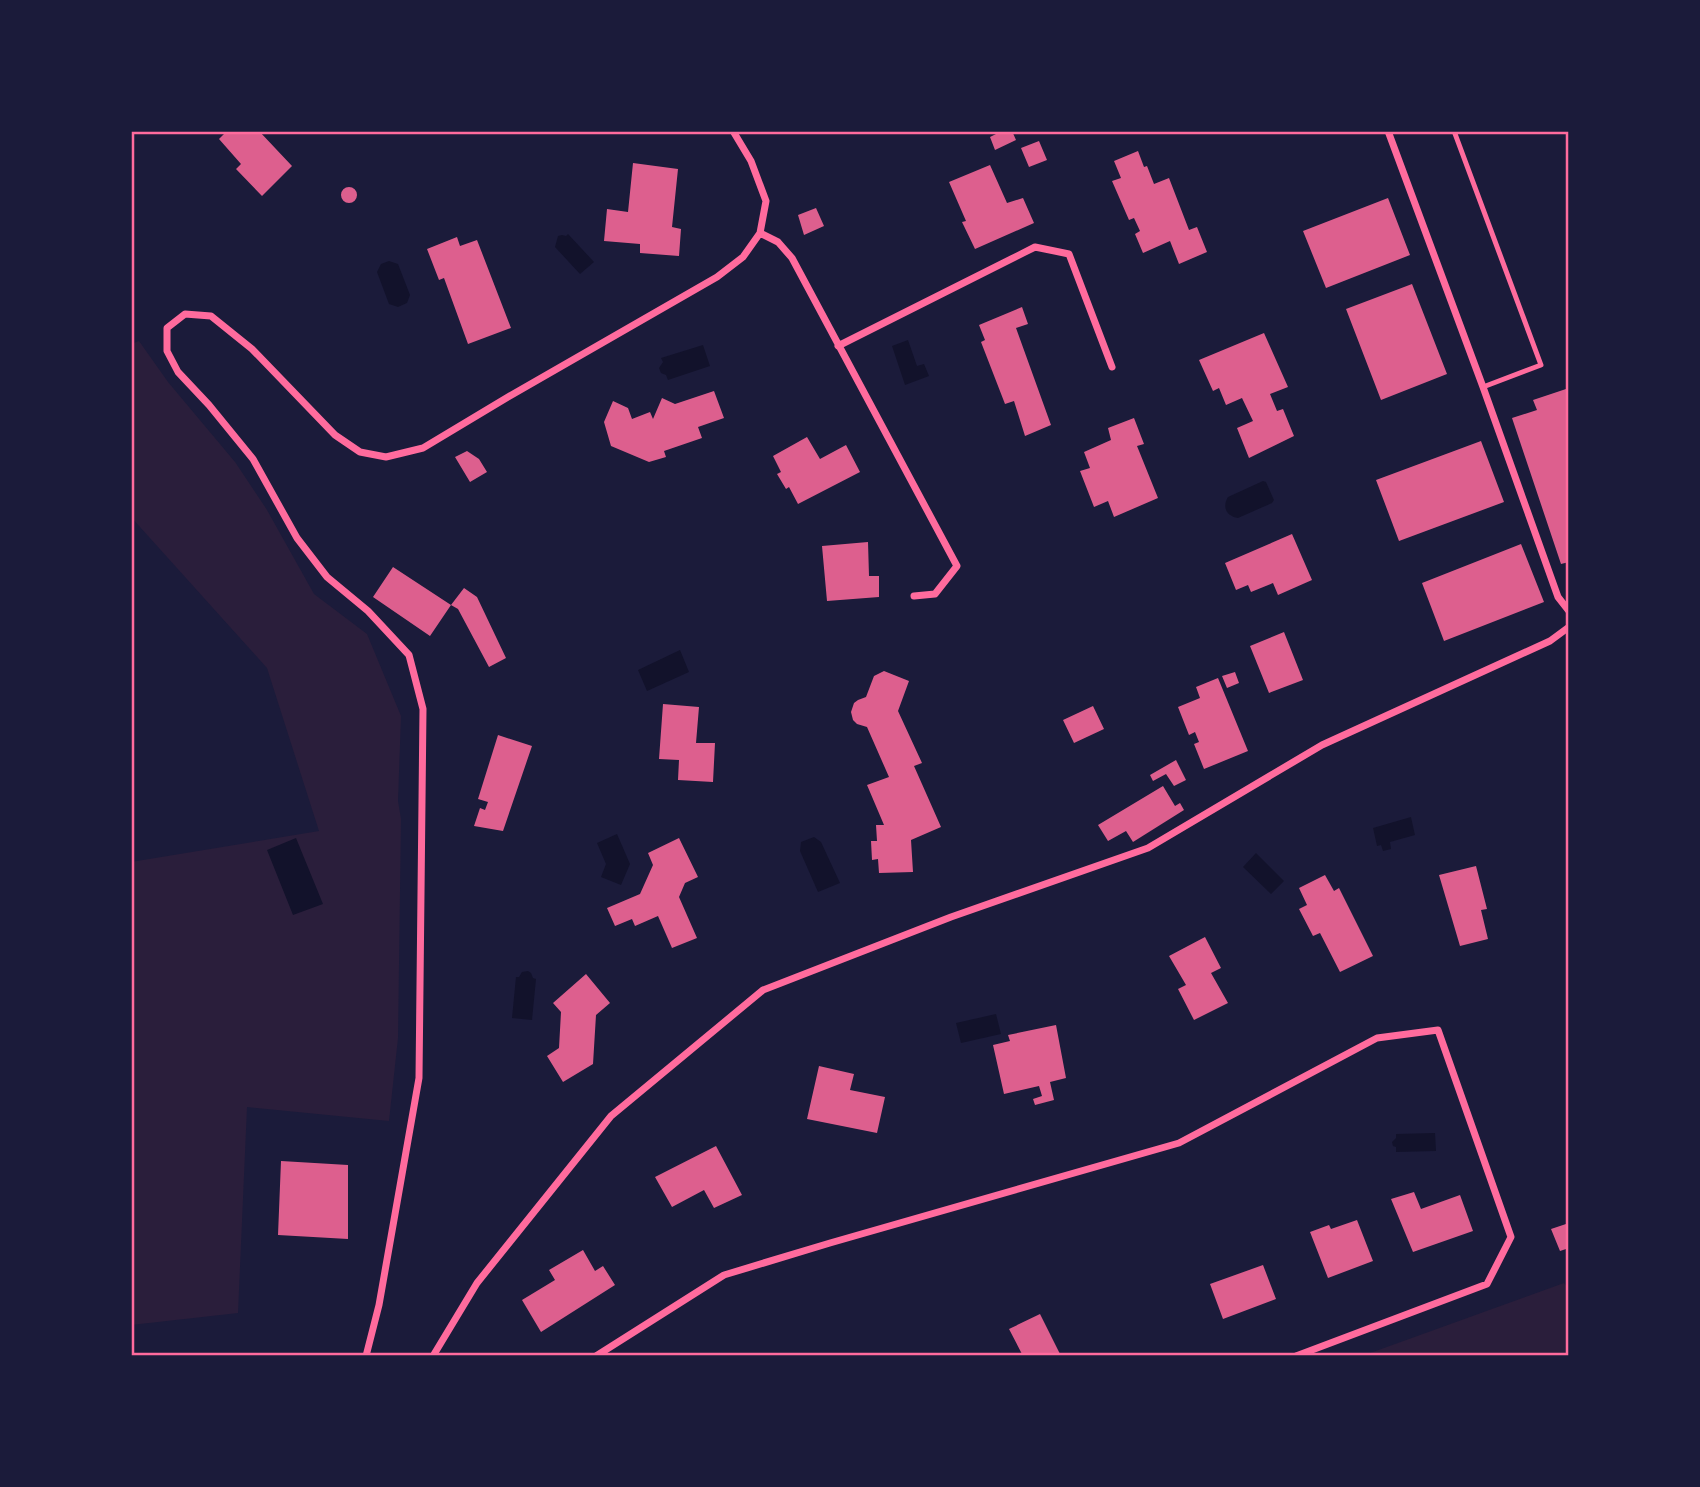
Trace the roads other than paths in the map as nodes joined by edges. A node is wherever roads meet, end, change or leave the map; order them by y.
1 (733, 131) edge
2 (1388, 131) edge
3 (1454, 131) edge
4 (760, 233) junction
5 (838, 345) junction
6 (1112, 367) dead end
7 (1483, 387) junction
8 (914, 596) dead end
9 (1569, 611) edge
10 (1569, 627) edge
11 (366, 1356) edge
12 (433, 1356) edge
13 (596, 1356) edge
14 (1296, 1356) edge

1 - 4 street
2 - 7 street
3 - 7 lane
4 - 5 street
4 - 11 street
5 - 6 street
5 - 8 street
7 - 9 street
10 - 12 street
13 - 14 street

